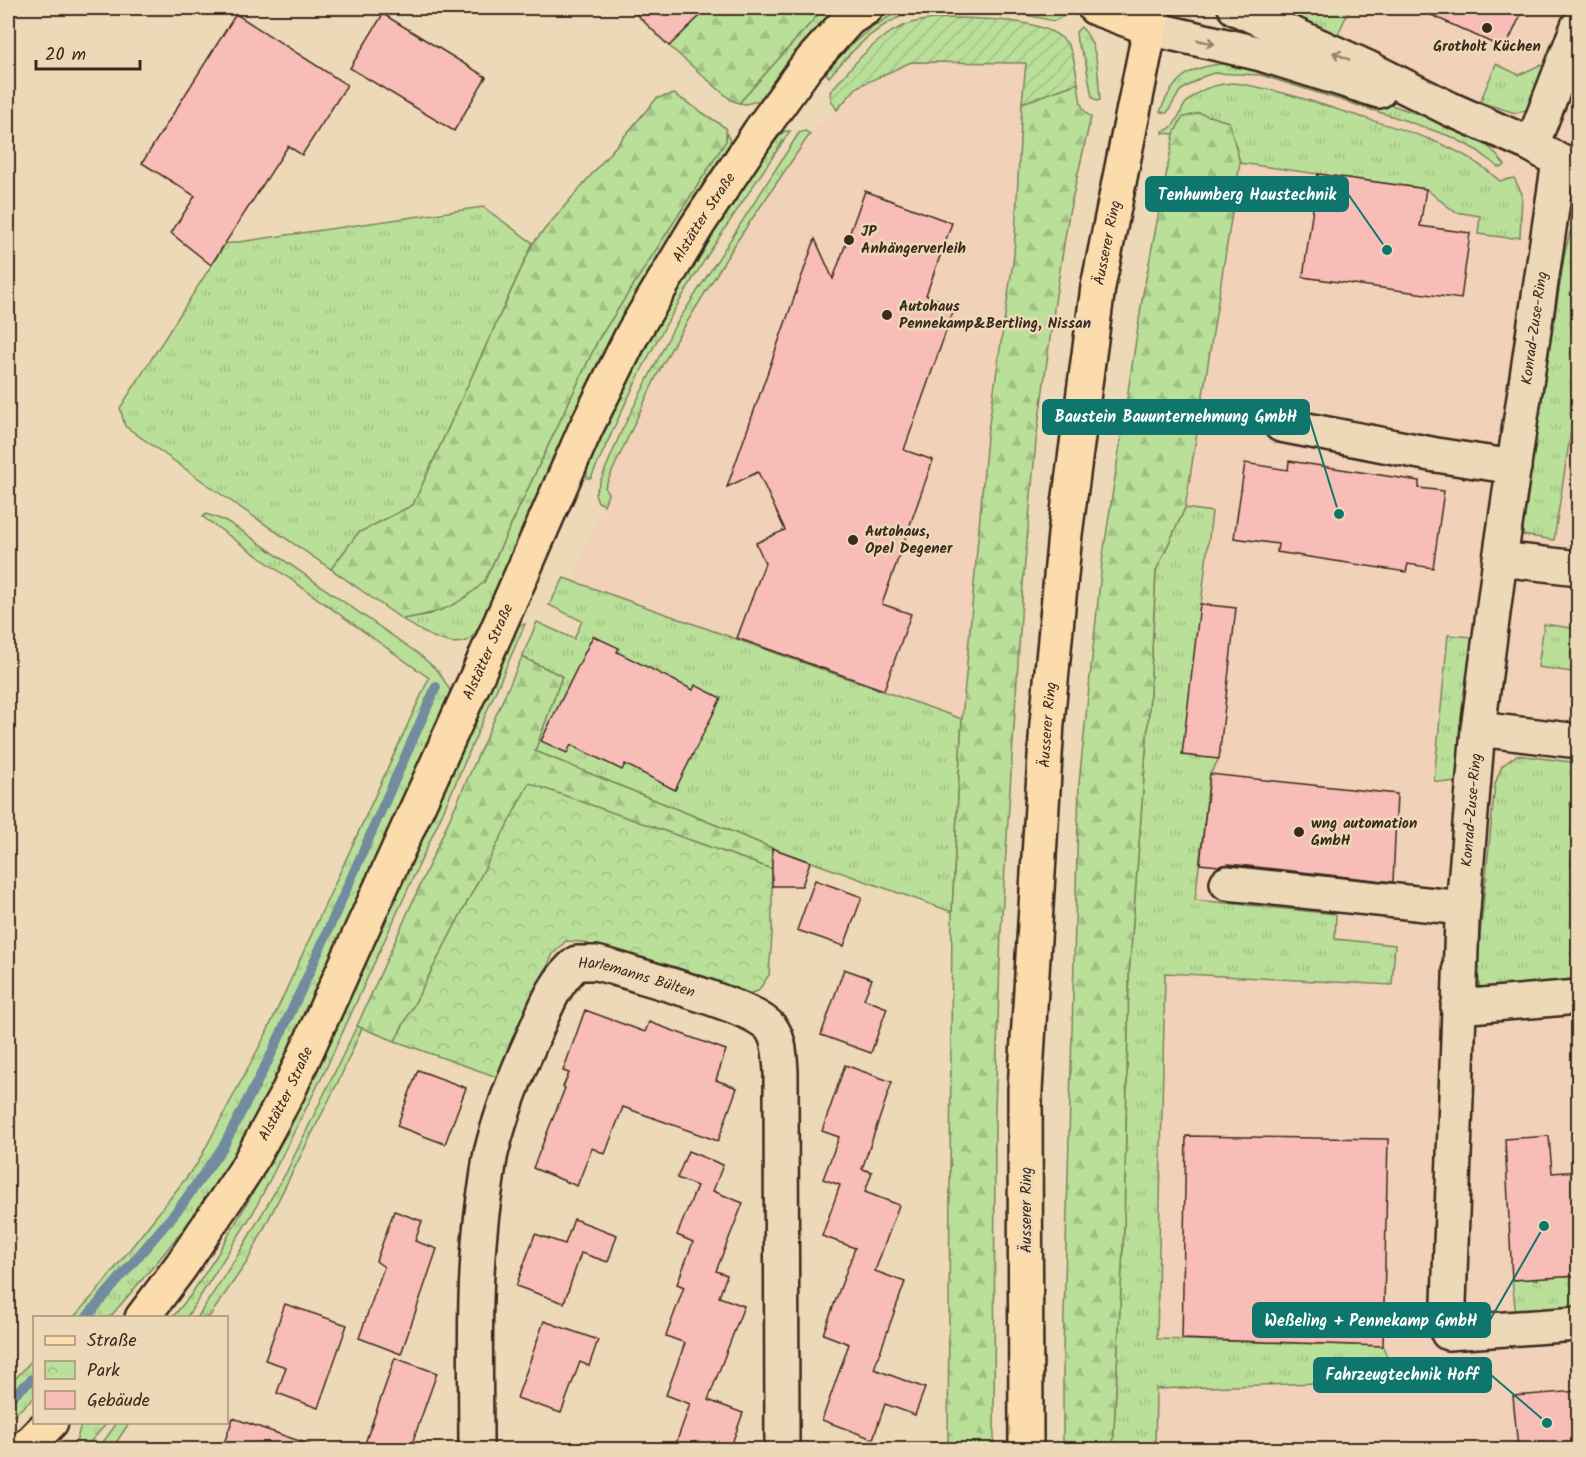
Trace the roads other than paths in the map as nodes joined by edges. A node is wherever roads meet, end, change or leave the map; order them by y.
1 (866, 8) edge
2 (1095, 8) edge
3 (1235, 8) edge
4 (1151, 18) edge
5 (1578, 26) edge
6 (1450, 110) junction
7 (1556, 158) edge
8 (1281, 425) dead end
9 (1514, 467) junction
10 (1500, 559) junction
11 (1578, 568) edge
12 (1478, 729) junction
13 (1578, 741) edge
14 (1227, 883) dead end
15 (1463, 908) junction
16 (1578, 997) edge
17 (1458, 1007) junction
18 (143, 1316) edge
19 (1578, 1324) edge
20 (476, 1449) edge
21 (782, 1449) edge
22 (1026, 1449) edge

1 - 18 main road, Alstätter Straße
2 - 4 main road
6 -> 3 street
4 -> 6 street
4 - 22 main road, Äusserer Ring
5 - 7 street, Konrad-Zuse-Ring
6 - 7 street
7 - 9 street, Konrad-Zuse-Ring
8 - 9 street
9 - 10 street, Konrad-Zuse-Ring
10 - 11 street
10 - 12 street, Konrad-Zuse-Ring
12 - 13 street
12 - 15 street, Konrad-Zuse-Ring
14 - 15 street
15 - 17 street, Konrad-Zuse-Ring
16 - 17 street
17 - 19 street, Konrad-Zuse-Ring
20 - 21 street, Harlemanns Bülten

